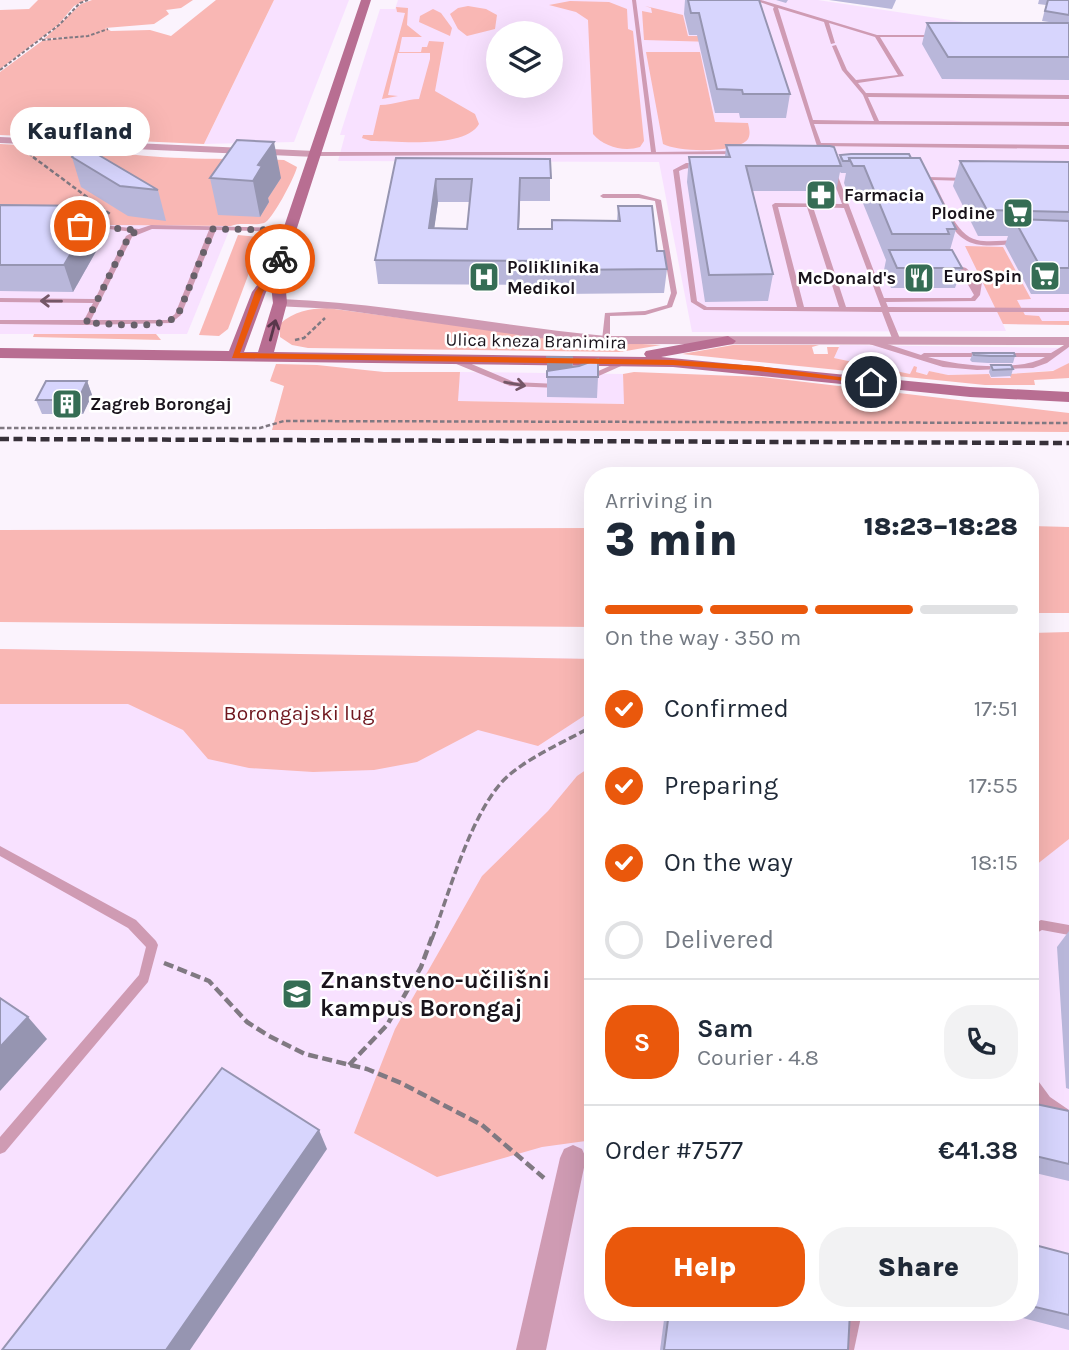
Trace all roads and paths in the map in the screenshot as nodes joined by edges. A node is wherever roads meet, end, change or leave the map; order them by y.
1 (88, 0) edge
2 (366, 0) edge
3 (634, 0) edge
4 (756, 0) edge
5 (794, 5) dead end
6 (776, 6) junction
7 (789, 10) junction
8 (826, 21) junction
9 (108, 29) dead end
10 (877, 36) junction
11 (945, 37) edge
12 (40, 41) junction
13 (0, 70) edge
14 (855, 82) junction
15 (865, 95) junction
16 (1069, 97) edge
17 (811, 122) junction
18 (877, 122) junction
19 (1069, 124) edge
20 (0, 140) edge
21 (820, 145) junction
22 (1069, 147) edge
23 (23, 149) dead end
24 (654, 153) junction
25 (747, 153) edge
26 (813, 153) edge
27 (316, 154) junction
28 (714, 165) edge
29 (826, 166) edge
30 (836, 178) junction
31 (850, 178) edge
32 (916, 178) edge
33 (929, 178) junction
34 (971, 179) edge
35 (603, 196) dead end
36 (810, 206) junction
37 (846, 206) junction
38 (80, 226) edge
39 (118, 227) junction
40 (213, 229) junction
41 (138, 230) junction
42 (290, 230) junction
43 (1019, 242) edge
44 (869, 265) junction
45 (881, 265) dead end
46 (944, 265) edge
47 (277, 268) junction
48 (2, 300) edge
49 (883, 300) junction
50 (97, 301) junction
51 (280, 303) junction
52 (801, 308) junction
53 (0, 309) edge
54 (843, 309) junction
55 (886, 309) junction
56 (1069, 310) edge
57 (325, 318) dead end
58 (0, 322) edge
59 (86, 323) junction
60 (606, 340) junction
61 (295, 341) dead end
62 (728, 341) junction
63 (869, 341) junction
64 (897, 341) junction
65 (1069, 343) edge
66 (5, 351) edge
67 (910, 354) junction
68 (1053, 354) junction
69 (235, 356) junction
70 (265, 356) junction
71 (452, 359) junction
72 (626, 362) junction
73 (583, 379) edge
74 (569, 385) edge
75 (1069, 397) edge
76 (24, 422) dead end
77 (1069, 423) edge
78 (0, 428) edge
79 (19, 428) junction
80 (584, 731) edge
81 (0, 851) edge
82 (1039, 926) edge
83 (1069, 930) edge
84 (149, 958) junction
85 (349, 1065) junction
86 (1039, 1094) edge
87 (1069, 1116) edge
88 (0, 1147) edge
89 (573, 1158) dead end
90 (565, 1196) junction
91 (853, 1321) edge
92 (531, 1350) edge
93 (847, 1350) edge

1 - 12 path
2 - 27 main road
3 - 24 lane
4 - 6 lane
5 - 7 lane
6 - 7 lane
6 - 17 lane
7 - 8 lane
8 - 10 lane
8 - 14 lane
9 - 12 path
10 - 11 lane
10 - 14 lane
12 - 13 path
14 - 15 lane
15 - 16 lane
15 - 18 lane
17 - 18 lane
17 - 21 lane
18 - 19 lane
20 - 27 street
21 - 22 lane
21 - 26 lane
23 - 39 path
24 - 25 lane
24 - 27 lane
27 - 42 main road
28 - 52 lane
29 - 30 lane
30 - 31 lane
30 - 37 lane
32 - 33 lane
33 - 34 lane
33 - 43 lane
35 - 60 lane
36 - 37 lane
36 - 52 lane
36 - 54 lane
37 - 44 lane
38 - 39 lane
39 - 41 lane
40 - 41 lane
40 - 42 lane
40 - 59 lane
41 - 50 lane
42 - 47 main road
44 - 45 lane
44 - 49 lane
46 - 49 lane
47 - 51 main road
47 - 69 main road
50 -> 48 lane
48 - 53 lane
49 - 55 lane
50 - 59 lane
51 - 60 street, Ulica kneza Branimira
70 -> 51 main road
52 - 54 lane
54 - 55 lane
55 - 56 lane
55 - 64 lane
57 - 61 path
58 - 59 lane
60 - 62 street, Ulica kneza Branimira
62 - 63 street, Ulica kneza Branimira
62 - 72 main road
63 - 64 street, Ulica kneza Branimira
63 - 67 lane
64 - 65 street, Ulica kneza Branimira
65 - 68 lane
66 - 69 main road, Ulica kneza Branimira
67 - 68 lane
67 - 68 lane
69 - 70 main road, Ulica kneza Branimira
70 - 71 main road, Ulica kneza Branimira
71 - 72 main road, Ulica kneza Branimira
71 -> 74 lane
72 - 73 lane
72 - 75 main road, Ulica kneza Branimira
76 - 79 path
77 - 79 path
78 - 79 path
80 - 85 path
81 - 84 lane
82 - 83 lane
84 - 85 path
84 - 88 lane
85 - 90 path
86 - 87 lane
89 - 90 street
90 - 92 street
91 - 93 lane

